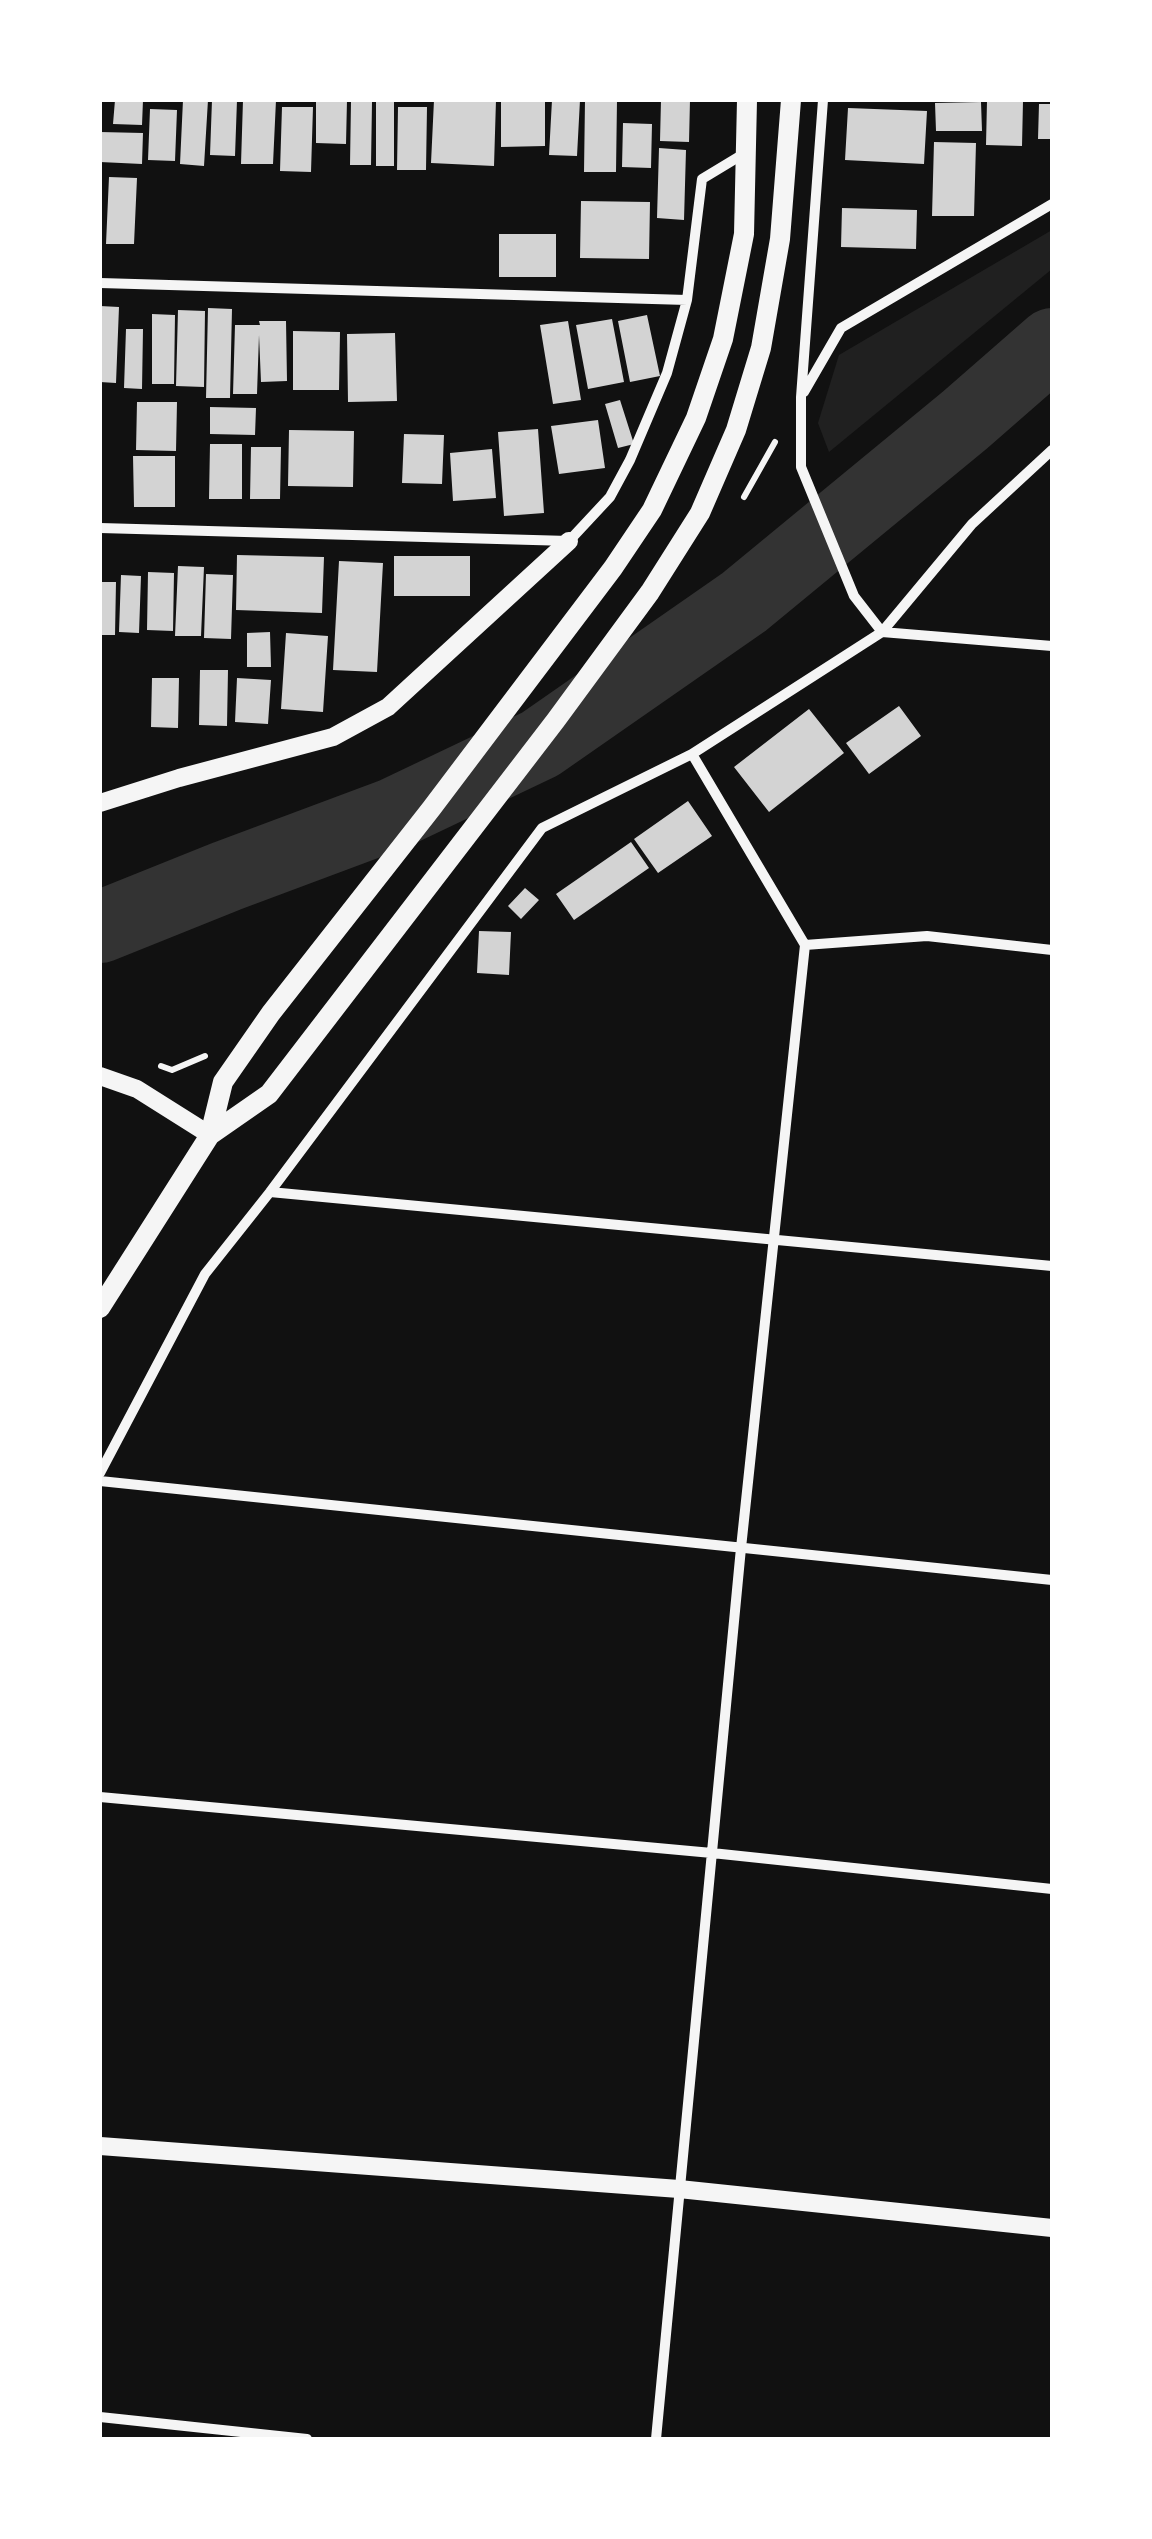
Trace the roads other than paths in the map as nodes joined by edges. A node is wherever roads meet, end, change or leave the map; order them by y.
1 (747, 100) edge
2 (791, 100) edge
3 (822, 100) edge
4 (746, 153) junction
5 (1052, 204) edge
6 (100, 283) edge
7 (687, 300) junction
8 (801, 397) junction
9 (1052, 450) edge
10 (100, 528) edge
11 (569, 541) junction
12 (882, 632) junction
13 (1052, 646) edge
14 (692, 754) junction
15 (100, 803) edge
16 (805, 945) junction
17 (1052, 950) edge
18 (100, 1076) edge
19 (210, 1135) junction
20 (270, 1192) junction
21 (774, 1240) junction
22 (1052, 1266) edge
23 (100, 1308) edge
24 (100, 1477) edge
25 (741, 1548) junction
26 (1052, 1580) edge
27 (100, 1798) edge
28 (712, 1853) junction
29 (1052, 1890) edge
30 (100, 2146) edge
31 (679, 2189) junction
32 (1052, 2228) edge
33 (100, 2417) edge
34 (307, 2439) edge
35 (656, 2439) edge

1 - 4 main road
2 - 19 main road
3 - 8 street
4 - 7 street
4 - 19 main road
5 - 8 street
6 - 7 street
7 - 11 street
8 - 12 street
9 - 12 street
10 - 11 street
11 - 15 street
12 - 13 street
12 - 14 street
14 - 16 street
14 - 20 street
16 - 17 street
16 - 21 street
18 - 19 street
19 - 23 main road
20 - 21 street
20 - 24 street
21 - 22 street
21 - 25 street
24 - 25 street
25 - 26 street
25 - 28 street
27 - 28 street
28 - 29 street
28 - 31 street
30 - 31 street
31 - 32 street
31 - 35 street
33 - 34 street

